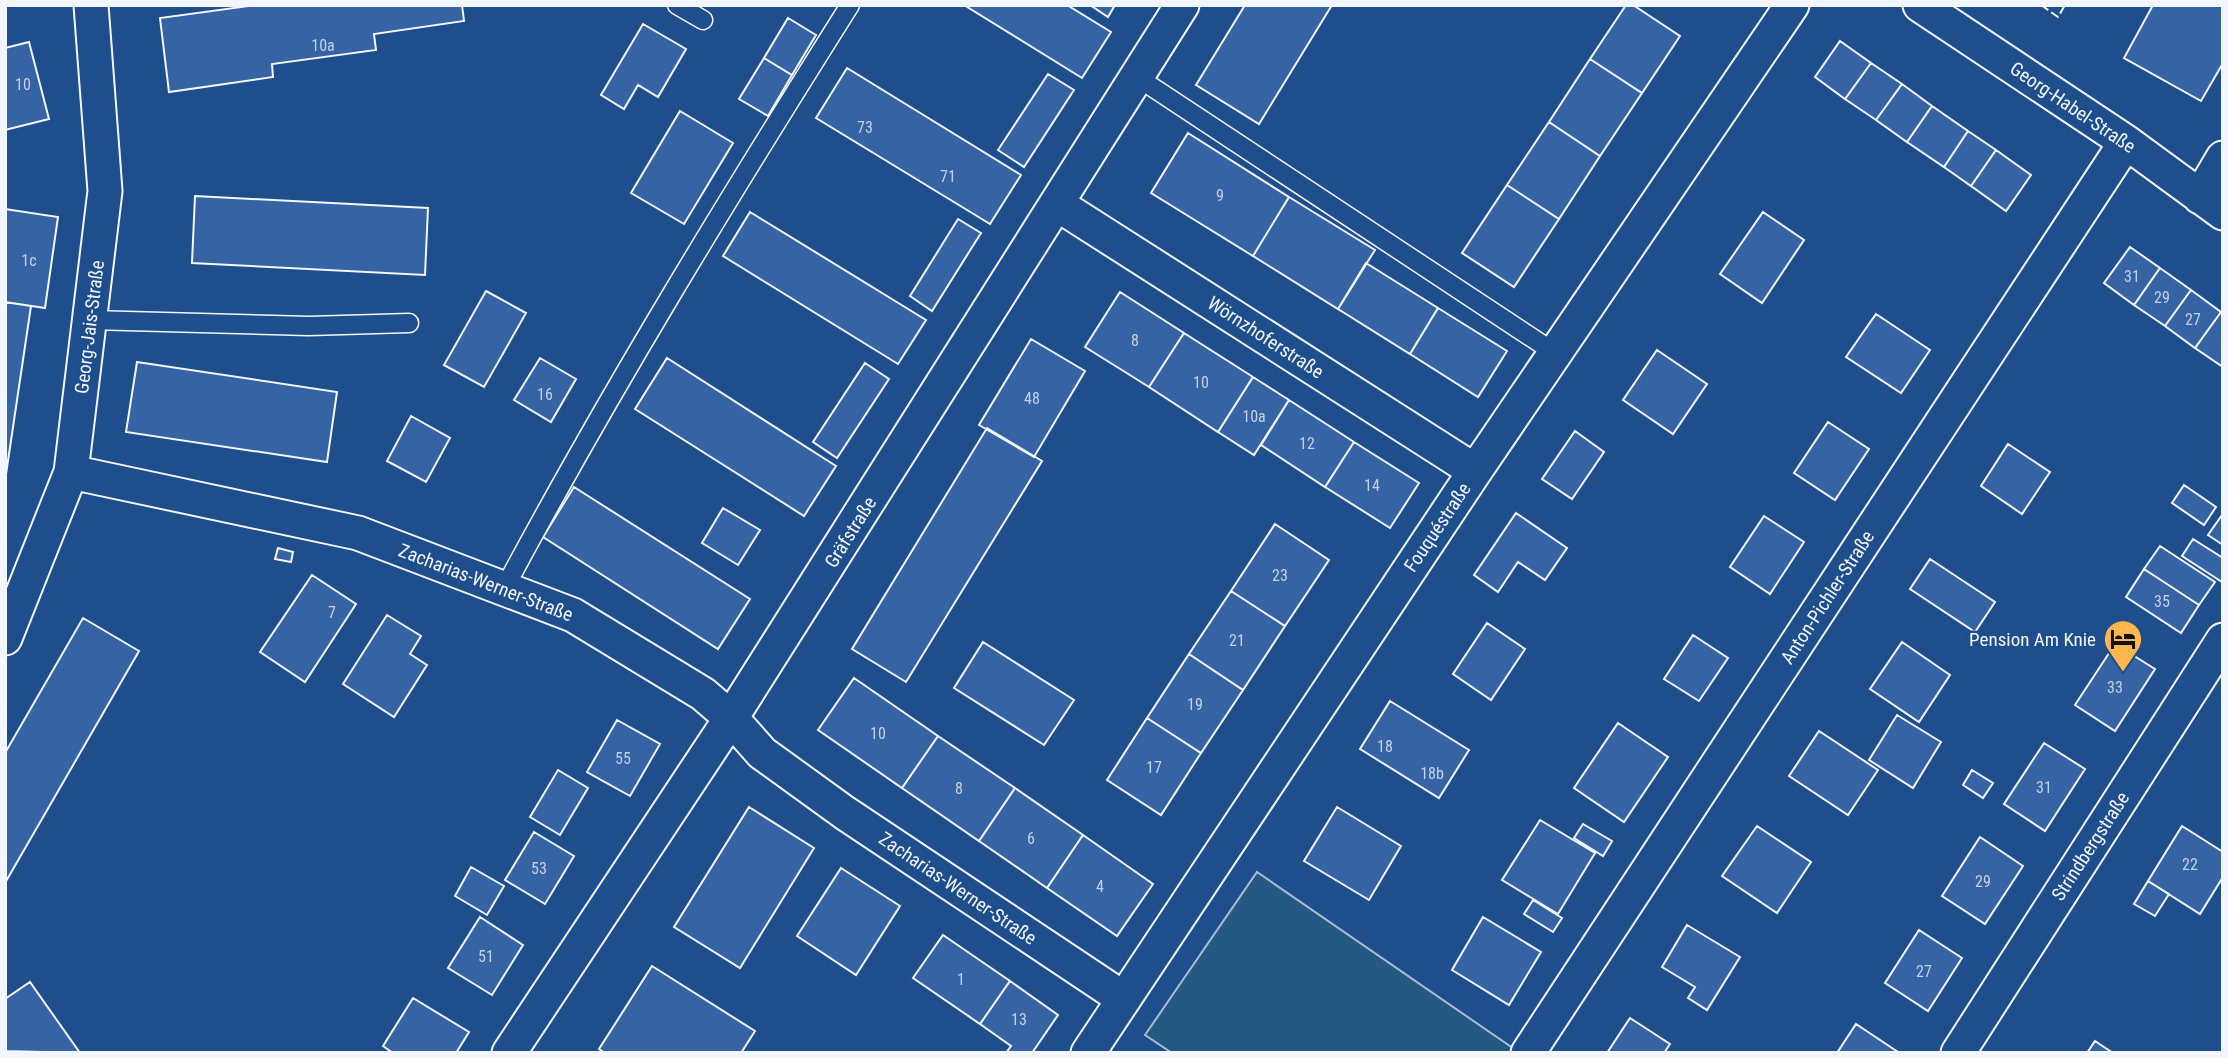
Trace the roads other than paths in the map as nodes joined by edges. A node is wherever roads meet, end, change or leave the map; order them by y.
1 (91, 5) edge
2 (677, 5) edge
3 (850, 5) edge
4 (1182, 5) edge
5 (1792, 5) edge
6 (1920, 5) edge
7 (703, 20) dead end
8 (1137, 77) junction
9 (2126, 142) junction
10 (2223, 158) edge
11 (1057, 204) junction
12 (2211, 205) edge
13 (90, 320) junction
14 (409, 323) dead end
15 (1555, 354) junction
16 (1475, 471) junction
17 (71, 472) junction
18 (504, 589) junction
19 (5, 638) edge
20 (2223, 640) edge
21 (731, 718) junction
22 (1124, 999) junction
23 (509, 1053) edge
24 (1088, 1053) edge
25 (1528, 1053) edge
26 (1958, 1053) edge

1 - 13 street, Georg-Jais-Straße
2 - 7 lane
3 - 18 lane
4 - 8 street, Gräfstraße
5 - 15 street, Fouquéstraße
6 - 9 street, Georg-Habel-Straße
8 - 11 street, Gräfstraße
8 - 15 lane
9 - 12 street, Georg-Habel-Straße
9 - 25 street, Anton-Pichler-Straße
10 - 12 street
11 - 16 street, Wörnzhoferstraße
11 - 21 street, Gräfstraße
13 - 14 lane
13 - 17 street, Georg-Jais-Straße
15 - 16 street, Fouquéstraße
16 - 22 street, Fouquéstraße
17 - 18 street, Zacharias-Werner-Straße
17 - 19 street, Georg-Jais-Straße
18 - 21 street, Zacharias-Werner-Straße
20 - 26 street, Strindbergstraße
21 - 22 street, Zacharias-Werner-Straße
21 - 23 street, Gräfstraße
22 - 24 street, Fouquéstraße

